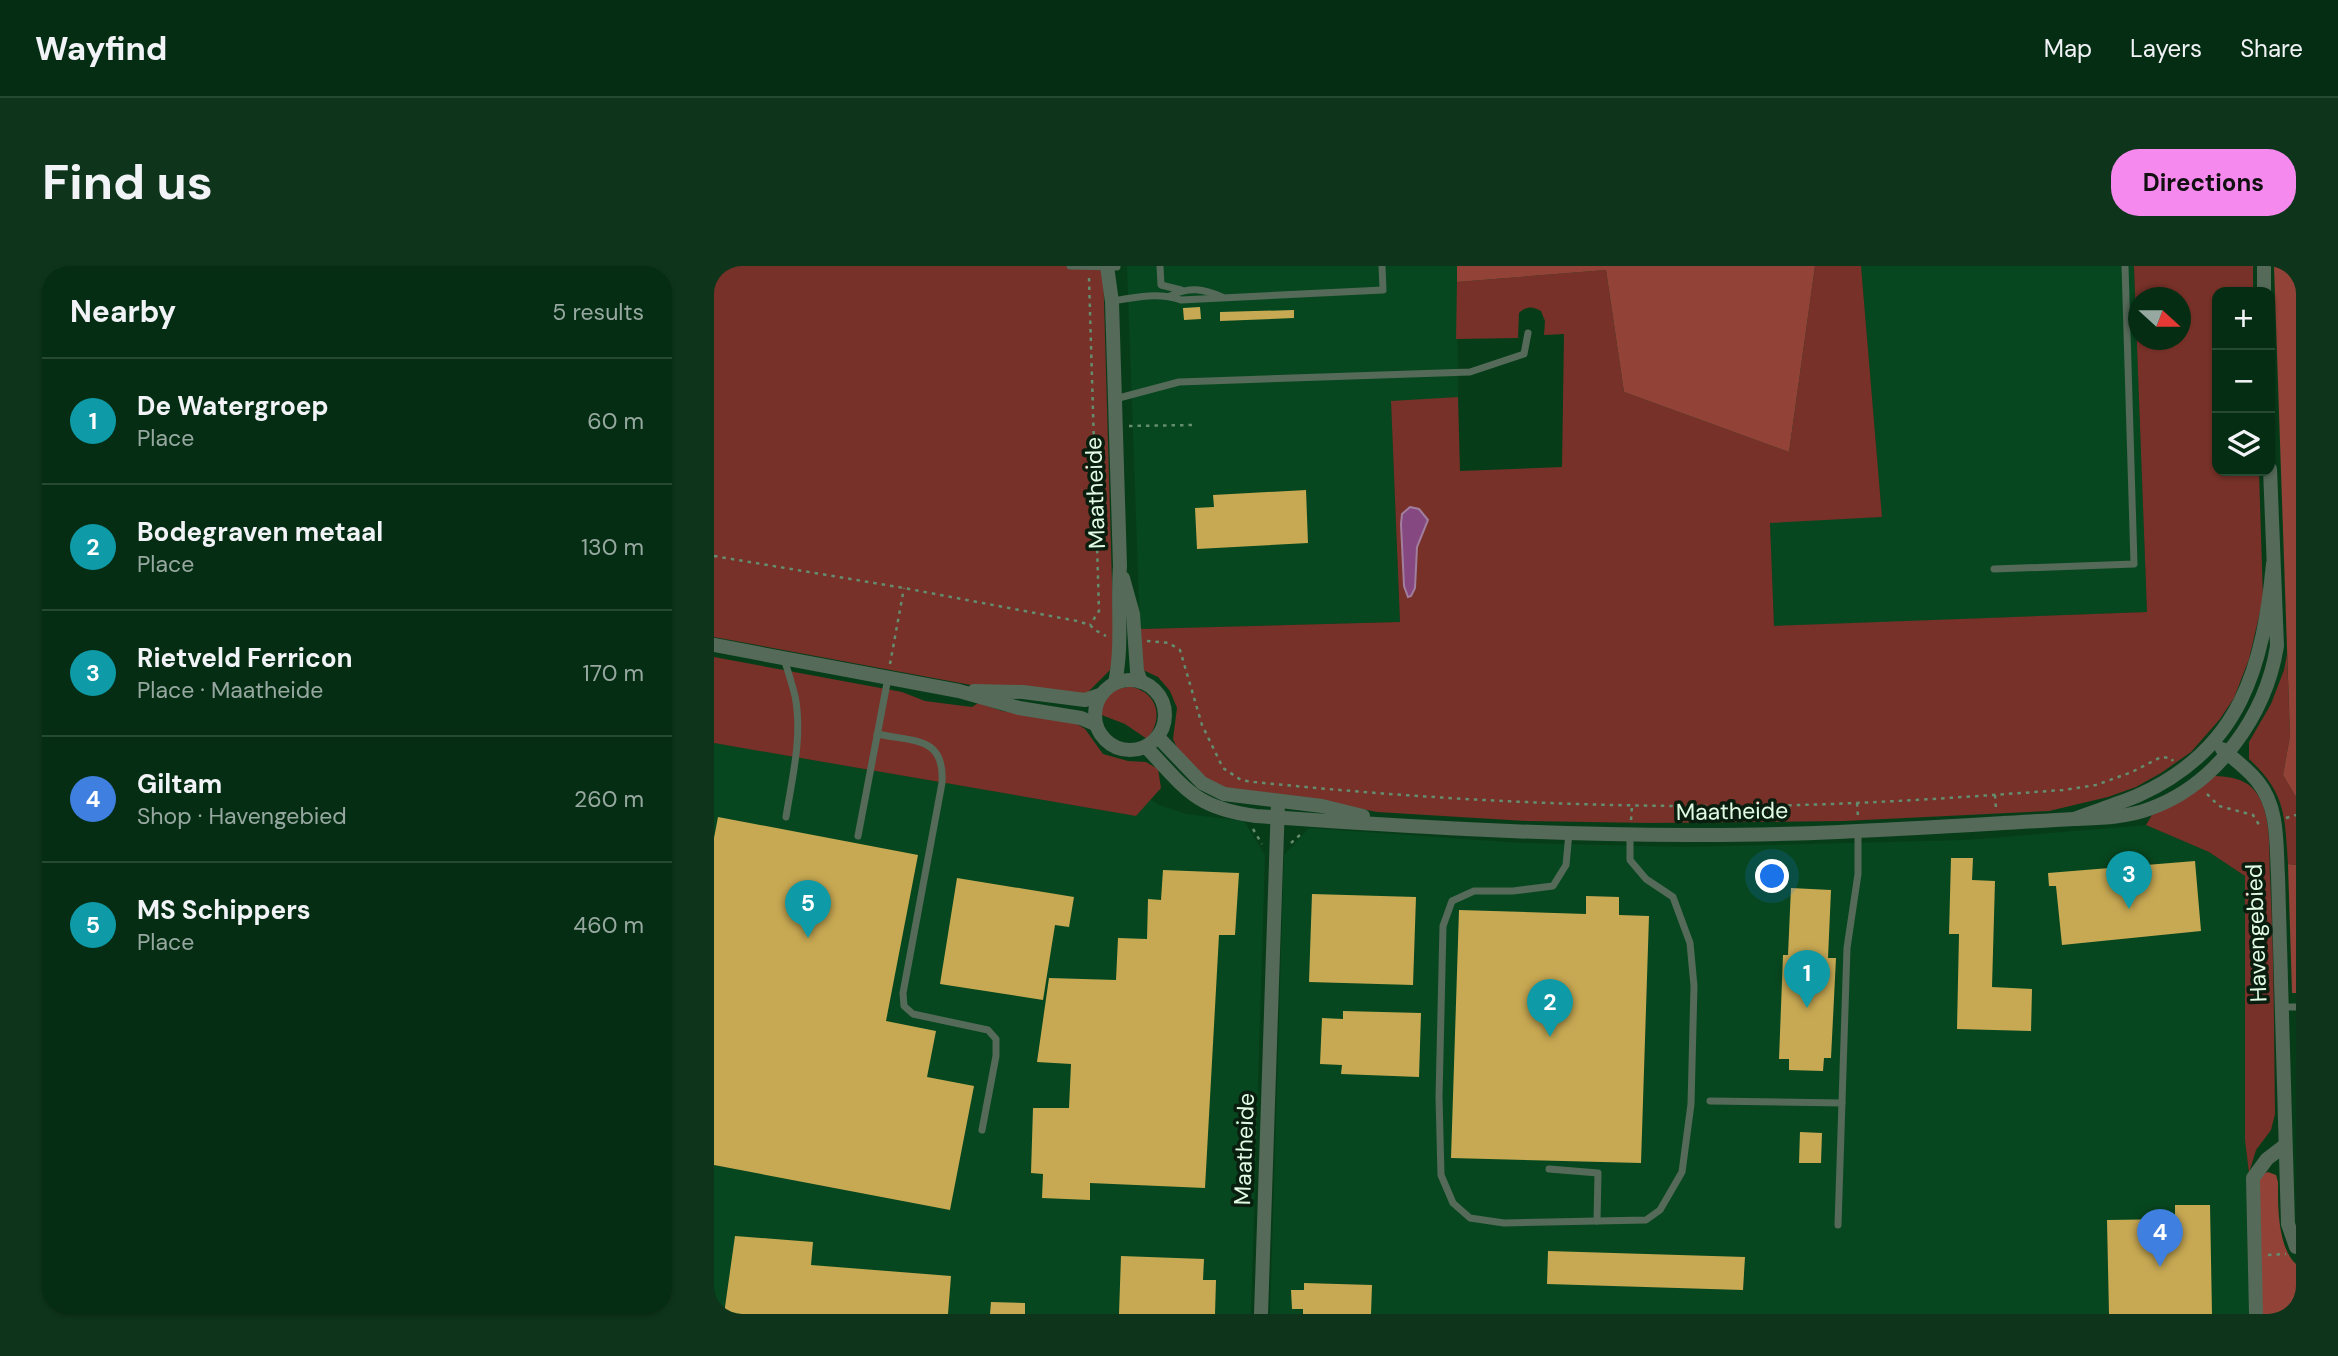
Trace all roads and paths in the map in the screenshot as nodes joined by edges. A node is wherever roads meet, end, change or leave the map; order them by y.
1 (1070, 266) edge
2 (1160, 266) edge
3 (1382, 266) edge
4 (2125, 266) edge
5 (2263, 266) edge
6 (1089, 267) edge
7 (1112, 267) edge
8 (2264, 287) edge
9 (1181, 290) junction
10 (1170, 296) junction
11 (1223, 298) junction
12 (1112, 302) junction
13 (1528, 333) dead end
14 (1114, 399) junction
15 (1194, 425) dead end
16 (1115, 426) junction
17 (1173, 426) junction
18 (1173, 432) dead end
19 (2270, 476) edge
20 (714, 556) edge
21 (2273, 564) junction
22 (1120, 566) junction
23 (1994, 569) dead end
24 (904, 588) junction
25 (1090, 625) junction
26 (1118, 636) junction
27 (1135, 640) junction
28 (714, 645) edge
29 (784, 658) junction
30 (888, 677) junction
31 (1141, 682) junction
32 (1115, 683) junction
33 (959, 691) junction
34 (1100, 695) junction
35 (1095, 724) junction
36 (877, 734) junction
37 (1158, 737) junction
38 (2213, 741) junction
39 (1146, 747) junction
40 (2227, 753) junction
41 (2018, 793) dead end
42 (1278, 802) junction
43 (786, 817) dead end
44 (1277, 817) junction
45 (2074, 819) junction
46 (1392, 824) junction
47 (1858, 831) junction
48 (1569, 833) junction
49 (1630, 835) junction
50 (858, 836) dead end
51 (2289, 1007) edge
52 (1710, 1101) dead end
53 (1842, 1103) junction
54 (982, 1130) dead end
55 (2284, 1146) junction
56 (1549, 1169) dead end
57 (1597, 1221) junction
58 (1838, 1225) dead end
59 (2296, 1247) edge
60 (2296, 1255) edge
61 (2255, 1258) junction
62 (1261, 1314) edge
63 (2256, 1314) edge

1 - 6 lane
2 - 9 lane
3 - 11 lane
4 - 23 lane
5 - 8 street
6 - 7 lane
6 - 25 path
7 - 12 street, Maatheide
9 - 10 lane
9 - 11 lane
10 - 11 lane
10 - 12 lane
12 - 14 street, Maatheide
13 - 14 lane
14 - 16 street, Maatheide
15 - 17 path
16 - 17 path
16 - 22 street, Maatheide
17 - 18 path
19 - 21 street, Maatheide
20 - 24 path
21 - 38 street, Maatheide
21 - 40 street, Maatheide
22 - 26 street, Maatheide
22 - 27 street
24 - 25 path
24 - 30 path
25 - 26 path
26 - 32 street, Maatheide
27 - 31 street
27 - 41 path
28 - 29 street
29 - 30 street
29 - 43 lane
30 - 33 street
30 - 36 lane
31 - 32 street
31 - 37 street
32 - 34 street
33 - 34 street
33 - 35 street
34 - 35 street
35 - 39 street
36 - 50 lane
36 - 54 lane
37 - 39 street
37 - 42 street, Maatheide
38 - 40 street, Havengebied
38 - 45 street, Maatheide
39 - 44 street, Maatheide
40 - 45 street, Maatheide
40 - 51 street, Havengebied
42 - 44 street, Maatheide
42 - 46 street, Maatheide
44 - 46 street, Maatheide
44 - 62 street, Maatheide
45 - 47 street, Maatheide
46 - 48 street, Maatheide
47 - 49 street, Maatheide
47 - 53 lane
48 - 49 street, Maatheide
48 - 57 lane
49 - 57 lane
51 - 55 street, Havengebied
52 - 53 lane
53 - 58 lane
55 - 59 street, Havengebied
55 - 61 street
56 - 57 lane
60 - 61 path
61 - 63 street

